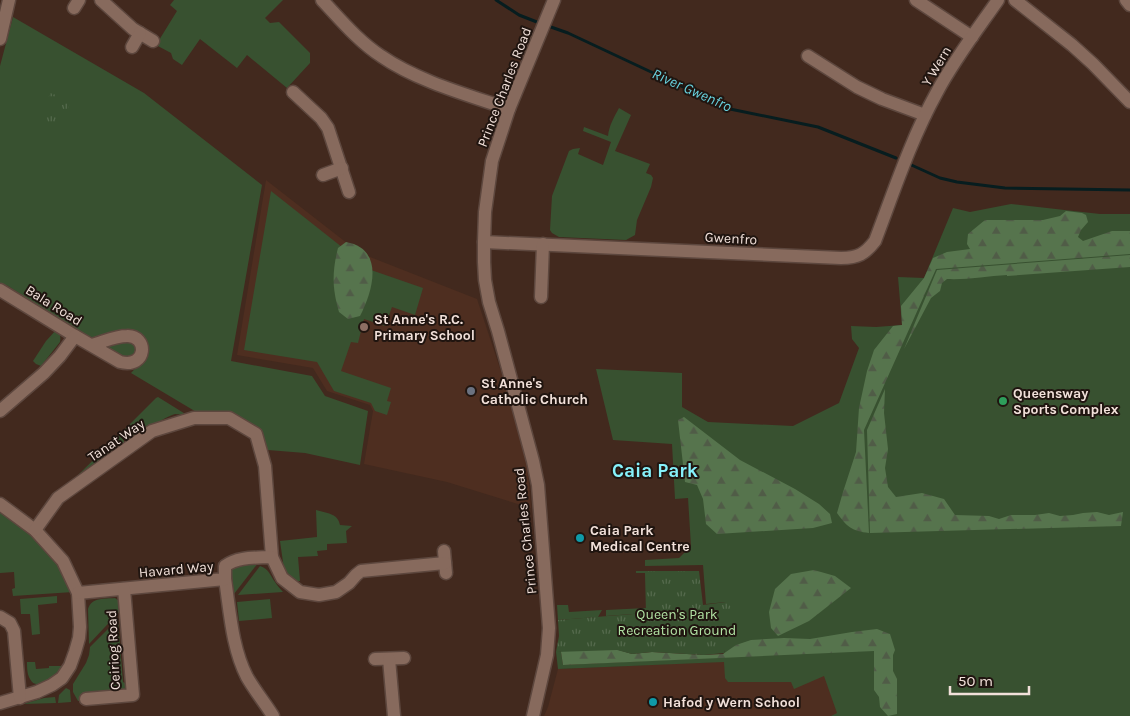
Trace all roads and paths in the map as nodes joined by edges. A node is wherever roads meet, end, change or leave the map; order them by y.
1 (9, 0) edge
2 (101, 0) edge
3 (322, 0) edge
4 (554, 0) edge
5 (916, 0) edge
6 (998, 0) edge
7 (1015, 0) edge
8 (1126, 0) edge
9 (1130, 5) edge
10 (140, 33) junction
11 (972, 37) junction
12 (0, 39) edge
13 (154, 41) dead end
14 (132, 47) dead end
15 (808, 56) dead end
16 (293, 92) dead end
17 (1130, 102) edge
18 (509, 109) junction
19 (925, 115) junction
20 (909, 152) joint
21 (342, 168) junction
22 (323, 175) dead end
23 (350, 192) dead end
24 (484, 242) junction
25 (543, 244) junction
26 (0, 290) edge
27 (541, 297) dead end
28 (75, 336) junction
29 (92, 345) dead end
30 (0, 411) edge
31 (0, 504) edge
32 (35, 530) junction
33 (272, 557) junction
34 (445, 562) dead end
35 (226, 579) junction
36 (124, 589) junction
37 (78, 593) junction
38 (0, 617) edge
39 (389, 658) junction
40 (404, 658) dead end
41 (375, 659) dead end
42 (20, 698) junction
43 (86, 699) dead end
44 (0, 703) edge
45 (273, 716) edge
46 (394, 716) edge
47 (532, 716) edge

1 - 12 street
2 - 10 street
3 - 18 street
4 - 18 street, Prince Charles Road
5 - 11 street
6 - 11 street, Y Wern
7 - 17 street
8 - 9 street
10 - 13 street
10 - 14 street
11 - 19 street, Y Wern
15 - 19 street
16 - 21 street
18 - 24 street, Prince Charles Road
19 - 20 street, Y Wern
20 - 25 street, Gwenfro
21 - 22 street
21 - 23 street
24 - 25 street, Gwenfro
24 - 47 street, Prince Charles Road
25 - 27 street
26 - 28 street, Bala Road
28 - 29 street, Bala Road
28 - 30 street
31 - 32 street
32 - 33 street, Tanat Way
32 - 37 street
33 - 34 street
33 - 35 street, Havard Way
35 - 36 street, Havard Way
35 - 45 street
36 - 37 street, Havard Way
36 - 43 street, Ceiriog Road
37 - 42 street
38 - 42 street
39 - 40 street
39 - 41 street
39 - 46 street
42 - 44 street

